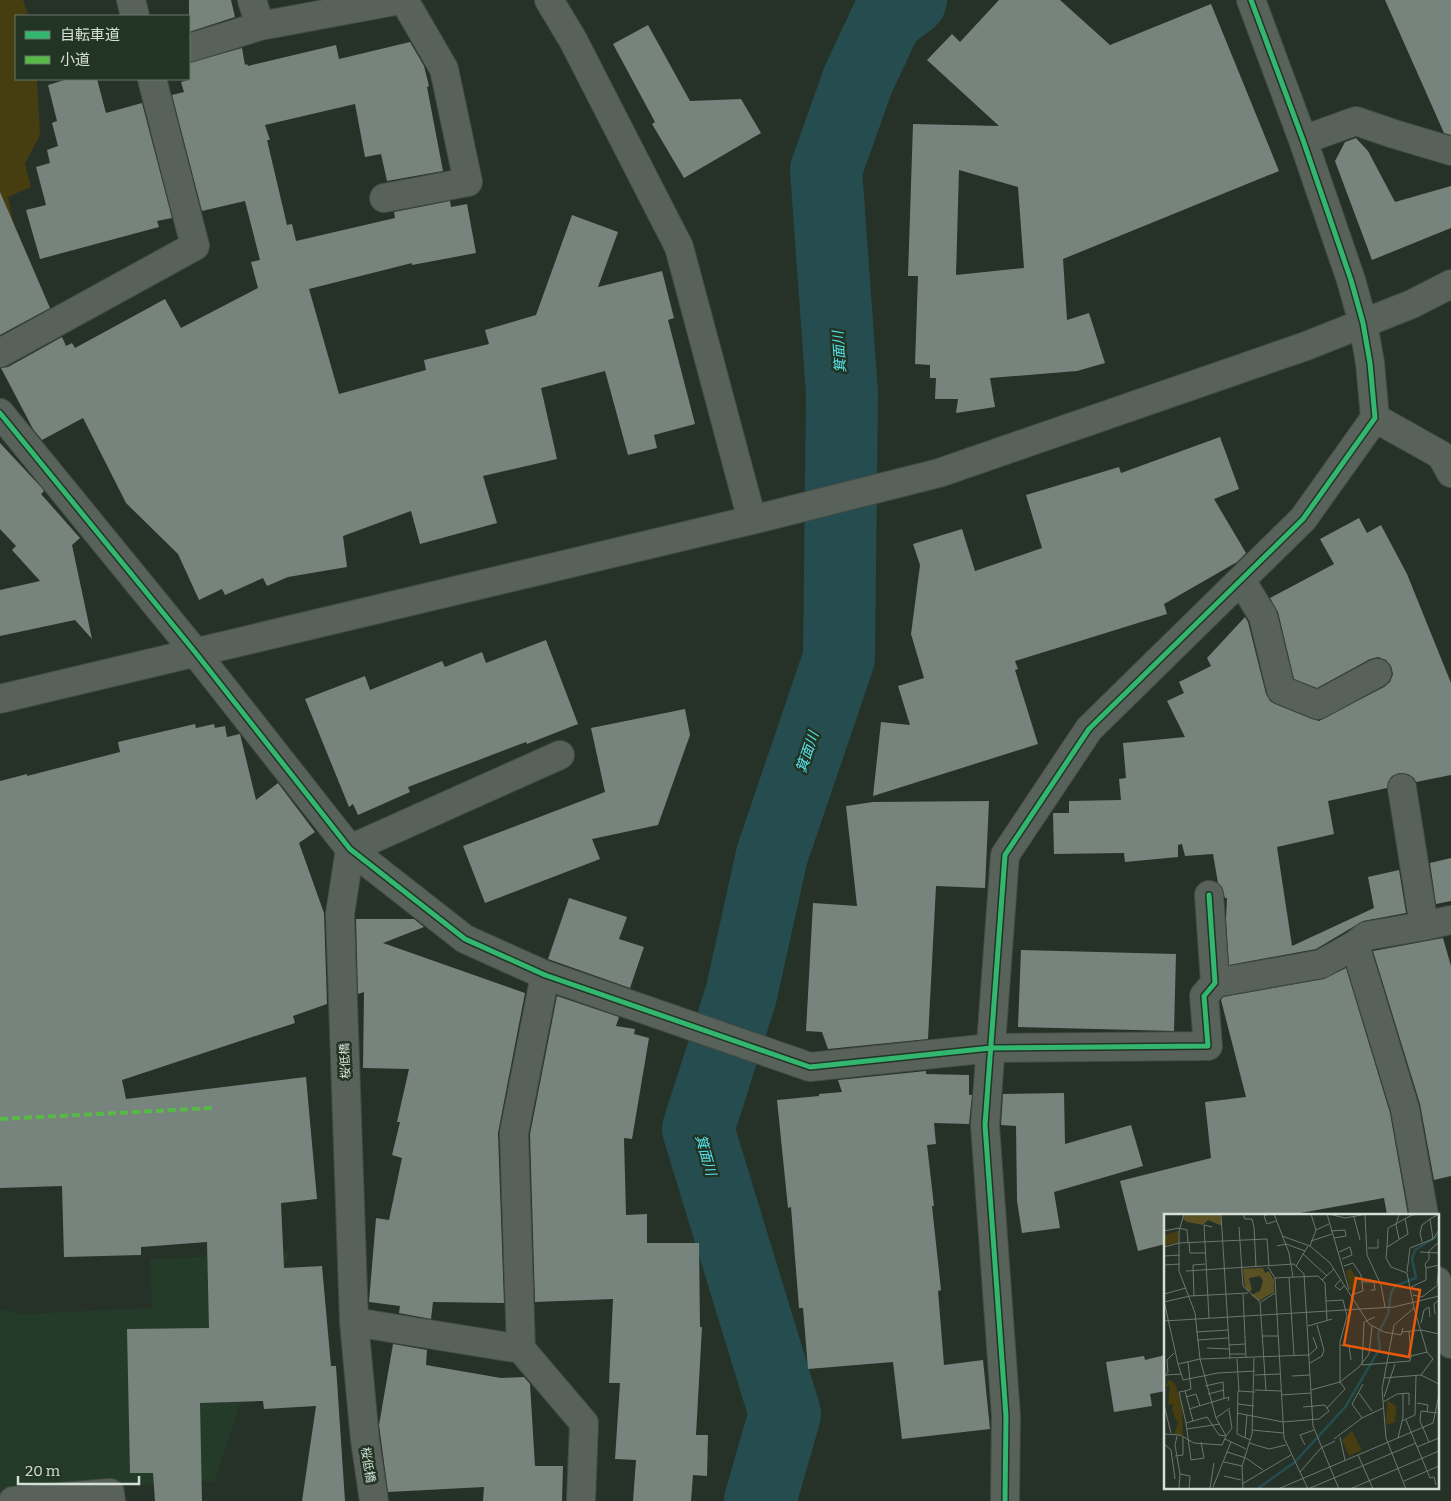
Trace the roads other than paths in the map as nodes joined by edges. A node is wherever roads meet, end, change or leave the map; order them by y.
1 (131, 0) edge
2 (252, 0) edge
3 (400, 0) edge
4 (404, 0) edge
5 (549, 0) edge
6 (1250, 0) edge
7 (135, 15) edge
8 (260, 26) junction
9 (190, 48) edge
10 (152, 80) edge
11 (1303, 140) junction
12 (1451, 151) edge
13 (384, 198) dead end
14 (1451, 284) edge
15 (1363, 323) junction
16 (0, 353) edge
17 (0, 413) edge
18 (1375, 418) junction
19 (1451, 473) edge
20 (752, 520) junction
21 (1241, 580) junction
22 (195, 652) junction
23 (1377, 673) dead end
24 (0, 699) edge
25 (560, 755) dead end
26 (1402, 788) dead end
27 (350, 849) junction
28 (1209, 895) dead end
29 (1451, 920) edge
30 (1424, 926) junction
31 (1355, 945) junction
32 (545, 975) junction
33 (1215, 983) junction
34 (991, 1048) junction
35 (1424, 1214) edge
36 (1438, 1286) edge
37 (354, 1322) junction
38 (1451, 1344) edge
39 (521, 1349) junction
40 (13, 1501) edge
41 (111, 1501) edge
42 (374, 1501) edge
43 (581, 1501) edge
44 (1005, 1501) edge

1 - 7 street
2 - 8 street
3 - 8 street
4 - 13 street
5 - 20 street
6 - 11 street
8 - 9 street
10 - 16 street
11 - 12 street
11 - 15 street
14 - 15 street
15 - 18 street
15 - 20 street
17 - 22 street
18 - 19 street
18 - 21 street
20 - 22 street
21 - 23 street
21 - 34 street
22 - 24 street
22 - 27 street
25 - 27 street
26 - 30 street
27 - 32 street
27 - 37 street, 桜低橋
28 - 33 street
29 - 30 street
30 - 31 street
31 - 33 street
31 - 35 street
32 - 34 street
32 - 39 street
33 - 34 street
34 - 44 street
36 - 38 street
37 - 39 street
37 - 42 street, 桜低橋
39 - 43 street
40 - 41 street

